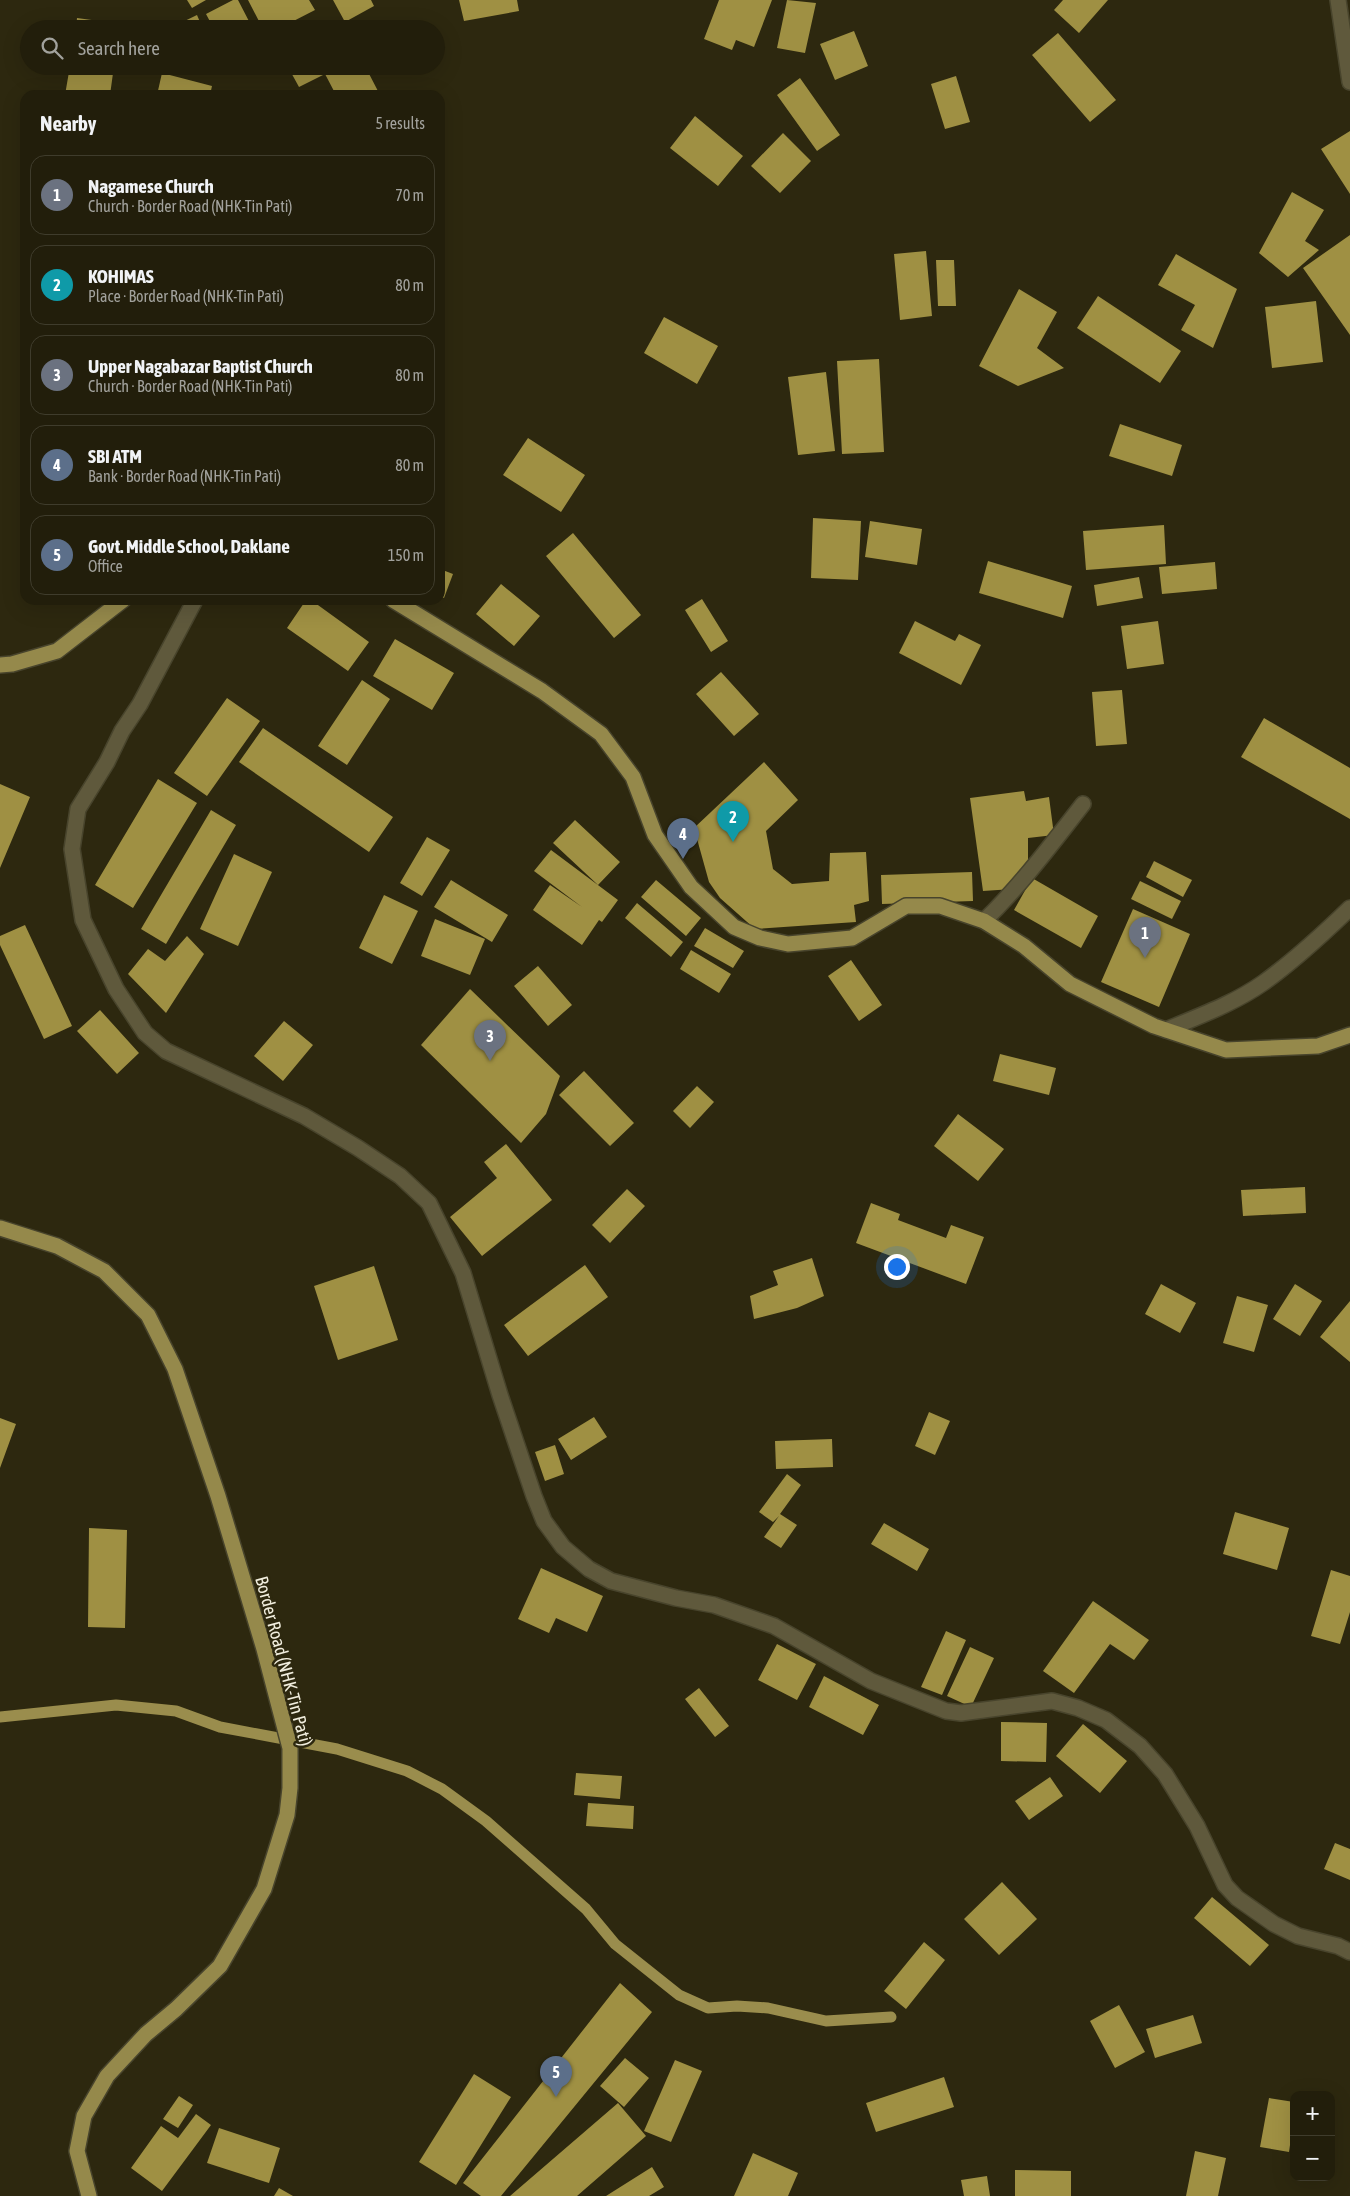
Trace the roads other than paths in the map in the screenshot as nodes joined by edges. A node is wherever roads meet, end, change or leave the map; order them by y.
1 (1338, 0) edge
2 (1350, 82) edge
3 (117, 605) edge
4 (192, 605) edge
5 (401, 605) edge
6 (0, 664) edge
7 (1082, 804) dead end
8 (1350, 908) edge
9 (984, 921) junction
10 (1166, 1030) junction
11 (1350, 1035) edge
12 (0, 1228) edge
13 (1350, 1952) edge
14 (89, 2196) edge

1 - 2 street
3 - 6 main road
4 - 13 street
5 - 9 main road
7 - 9 street
8 - 10 street
9 - 10 main road
10 - 11 main road
12 - 14 main road, Border Road (NHK-Tin Pati)

